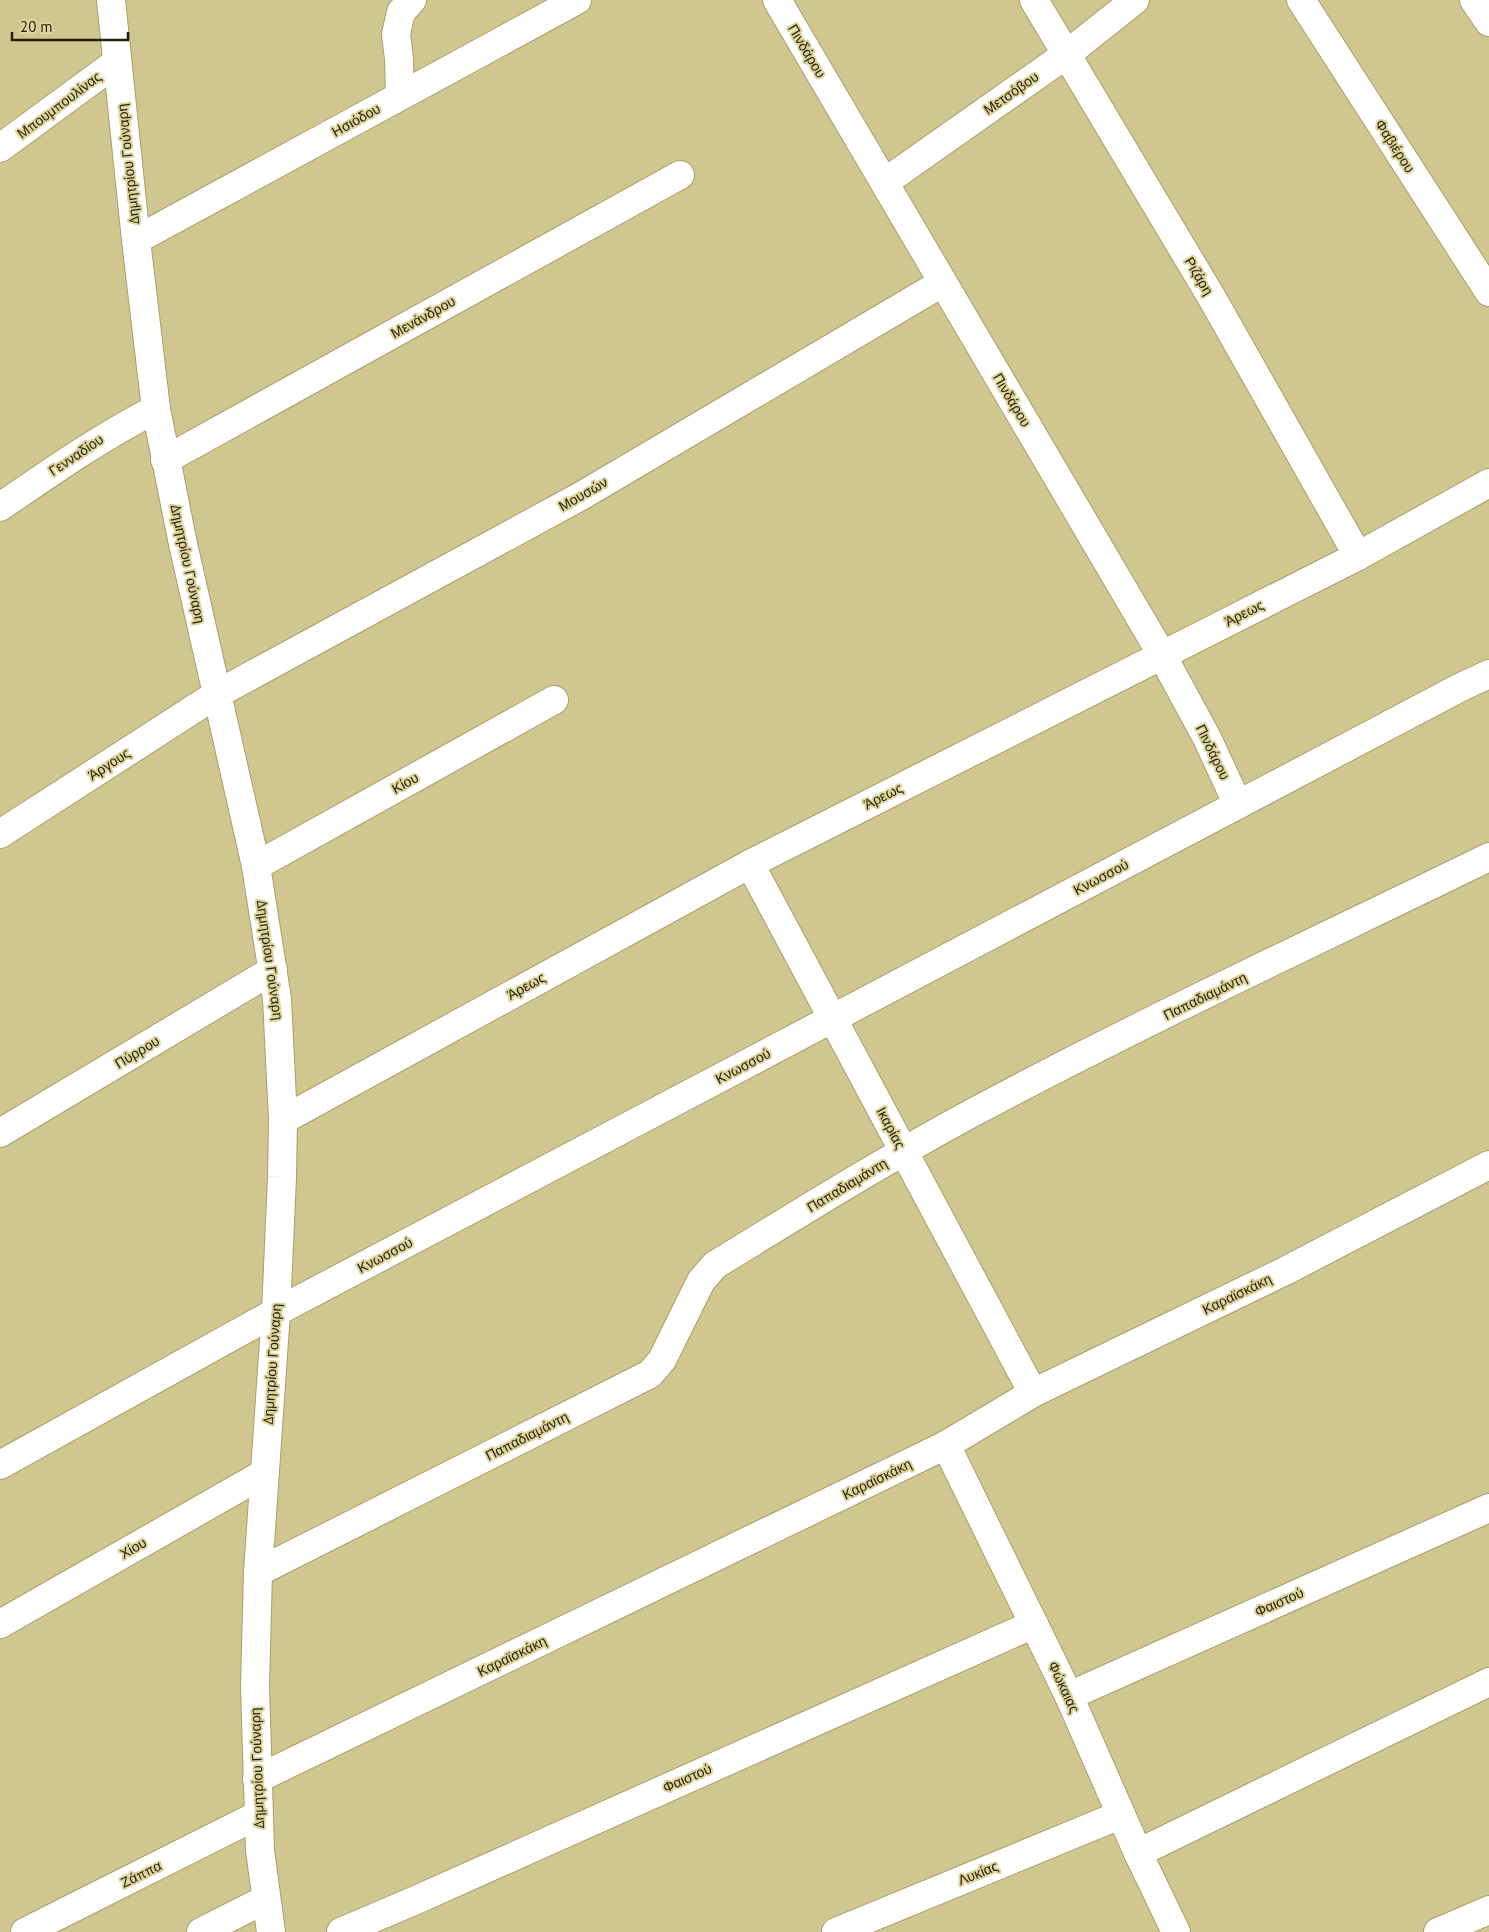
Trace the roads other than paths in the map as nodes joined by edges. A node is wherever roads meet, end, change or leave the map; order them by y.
1 (111, 0) edge
2 (412, 0) edge
3 (576, 0) edge
4 (777, 0) edge
5 (1034, 0) edge
6 (1135, 0) edge
7 (1300, 0) edge
8 (1474, 0) edge
9 (1489, 22) edge
10 (1067, 54) junction
11 (117, 62) junction
12 (400, 96) junction
13 (0, 148) edge
14 (680, 175) dead end
15 (885, 182) junction
16 (136, 240) junction
17 (942, 283) junction
18 (1489, 292) edge
19 (156, 409) junction
20 (165, 460) junction
21 (1489, 483) edge
22 (0, 508) edge
23 (1358, 556) junction
24 (1162, 655) junction
25 (1489, 674) edge
26 (218, 694) junction
27 (554, 700) dead end
28 (1238, 805) junction
29 (0, 834) edge
30 (1489, 857) edge
31 (750, 864) junction
32 (256, 866) junction
33 (273, 970) junction
34 (832, 1019) junction
35 (283, 1120) junction
36 (0, 1133) edge
37 (903, 1151) junction
38 (1489, 1165) edge
39 (276, 1312) junction
40 (1033, 1393) junction
41 (946, 1446) junction
42 (0, 1465) edge
43 (265, 1473) junction
44 (1489, 1508) edge
45 (258, 1572) junction
46 (0, 1624) edge
47 (1034, 1624) junction
48 (1489, 1682) edge
49 (1069, 1696) junction
50 (257, 1779) junction
51 (1120, 1815) junction
52 (258, 1816) junction
53 (1138, 1853) junction
54 (266, 1899) junction
55 (1489, 1910) edge
56 (25, 1932) edge
57 (201, 1932) edge
58 (271, 1932) edge
59 (341, 1932) edge
60 (838, 1932) edge
61 (1176, 1932) edge
62 (1438, 1932) edge

1 - 11 street, Δημητρίου Γούναρη
2 - 12 street
3 - 12 street, Ησιόδου
4 - 15 street, Πινδάρου
5 - 10 street, Ριζάρη
6 - 10 street, Μετσόβου
7 - 18 street, Φαβιέρου
8 - 9 street
10 - 15 street, Μετσόβου
10 - 23 street, Ριζάρη
11 - 13 street, Μπουμπουλίνας
11 - 16 street, Δημητρίου Γούναρη
12 - 16 street, Ησιόδου
14 - 20 street, Μενάνδρου
15 - 17 street, Πινδάρου
16 - 19 street, Δημητρίου Γούναρη
17 - 24 street, Πινδάρου
17 - 26 street, Μουσών
19 - 20 street, Δημητρίου Γούναρη
19 - 22 street, Γενναδίου
20 - 26 street, Δημητρίου Γούναρη
21 - 23 street, Άρεως
23 - 24 street, Άρεως
24 - 28 street, Πινδάρου
24 - 31 street, Άρεως
25 - 28 street, Κνωσσού
26 - 29 street, Άργους
26 - 32 street, Δημητρίου Γούναρη
27 - 32 street, Κίου
28 - 34 street, Κνωσσού
30 - 37 street, Παπαδιαμάντη
31 - 34 street, Ικαρίας
31 - 35 street, Άρεως
32 - 33 street, Δημητρίου Γούναρη
33 - 35 street, Δημητρίου Γούναρη
33 - 36 street, Πύρρου
34 - 37 street, Ικαρίας
34 - 39 street, Κνωσσού
35 - 39 street, Δημητρίου Γούναρη
37 - 40 street, Ικαρίας
37 - 45 street, Παπαδιαμάντη
38 - 40 street, Καραϊσκάκη
39 - 42 street, Κνωσσού
39 - 43 street, Δημητρίου Γούναρη
40 - 41 street, Καραϊσκάκη
41 - 47 street, Φώκαιας
41 - 50 street, Καραϊσκάκη
43 - 45 street, Δημητρίου Γούναρη
43 - 46 street, Χίου
44 - 49 street, Φαιστού
45 - 50 street, Δημητρίου Γούναρη
47 - 49 street, Φώκαιας
47 - 59 street, Φαιστού
48 - 53 street
49 - 51 street, Φώκαιας
50 - 52 street, Δημητρίου Γούναρη
51 - 53 street, Φώκαιας
51 - 60 street, Λυκίας
52 - 54 street, Δημητρίου Γούναρη
52 - 56 street, Ζάππα
53 - 61 street, Φώκαιας
54 - 57 street
54 - 58 street, Δημητρίου Γούναρη
55 - 62 street

